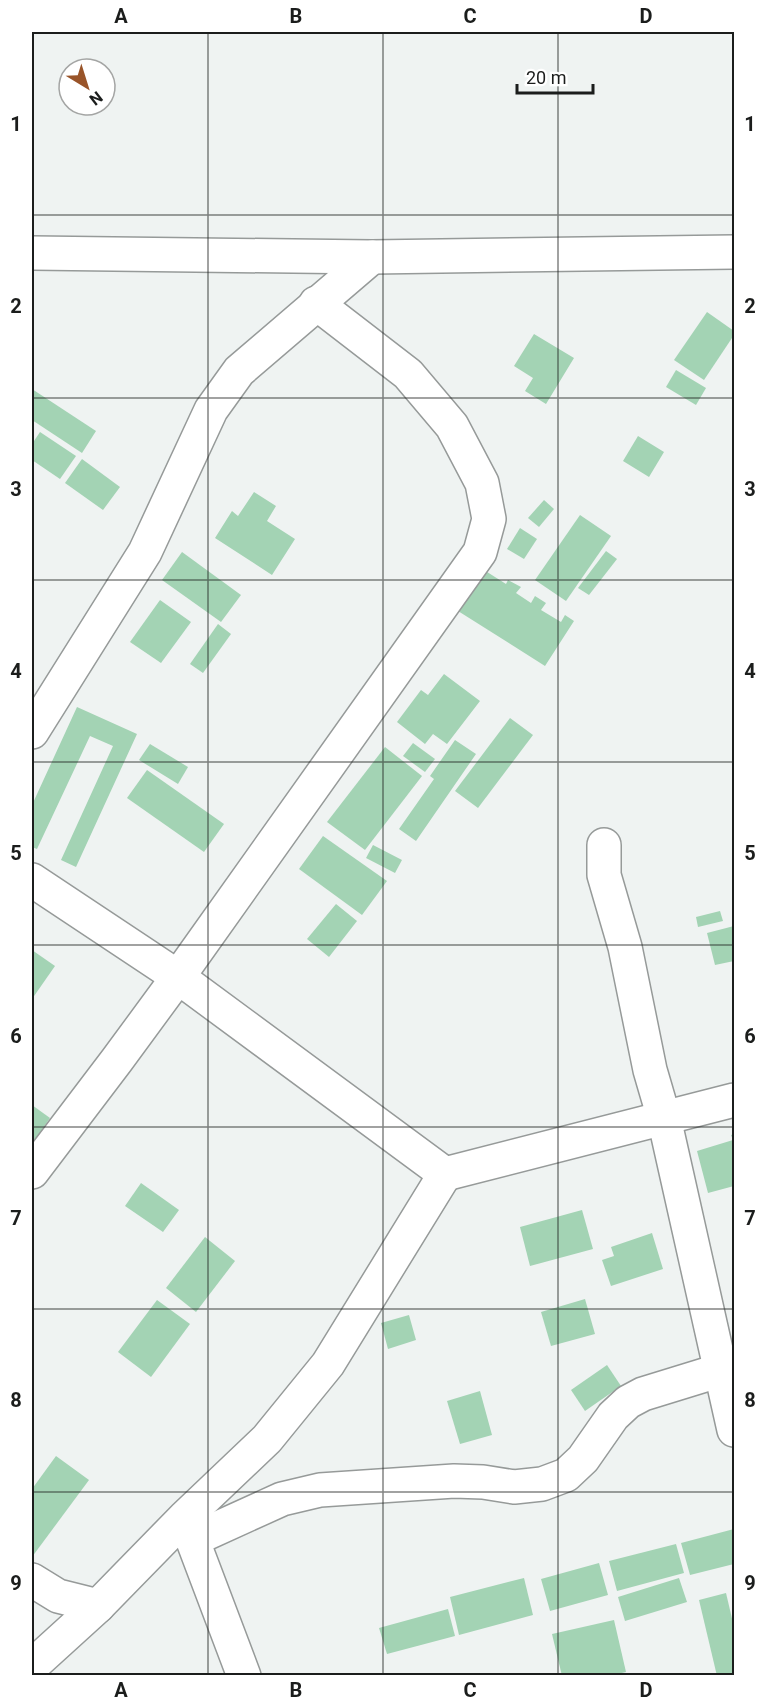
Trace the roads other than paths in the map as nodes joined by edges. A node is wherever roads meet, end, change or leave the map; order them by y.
1 (735, 252) edge
2 (32, 253) edge
3 (372, 257) junction
4 (316, 303) junction
5 (32, 732) edge
6 (604, 845) dead end
7 (32, 880) edge
8 (178, 976) junction
9 (735, 1100) edge
10 (664, 1118) junction
11 (32, 1172) edge
12 (445, 1174) junction
13 (728, 1368) edge
14 (735, 1430) edge
15 (189, 1529) junction
16 (32, 1580) edge
17 (98, 1606) junction
18 (32, 1666) edge
19 (244, 1676) edge

1 - 3 street
2 - 3 street
3 - 4 street
4 - 5 street
4 - 8 street
6 - 10 street
7 - 8 street
8 - 11 street
8 - 12 street
9 - 10 street
10 - 12 street
10 - 13 street
12 - 15 street
13 - 14 street
13 - 15 street
15 - 17 street
15 - 19 street
16 - 17 street
17 - 18 street

